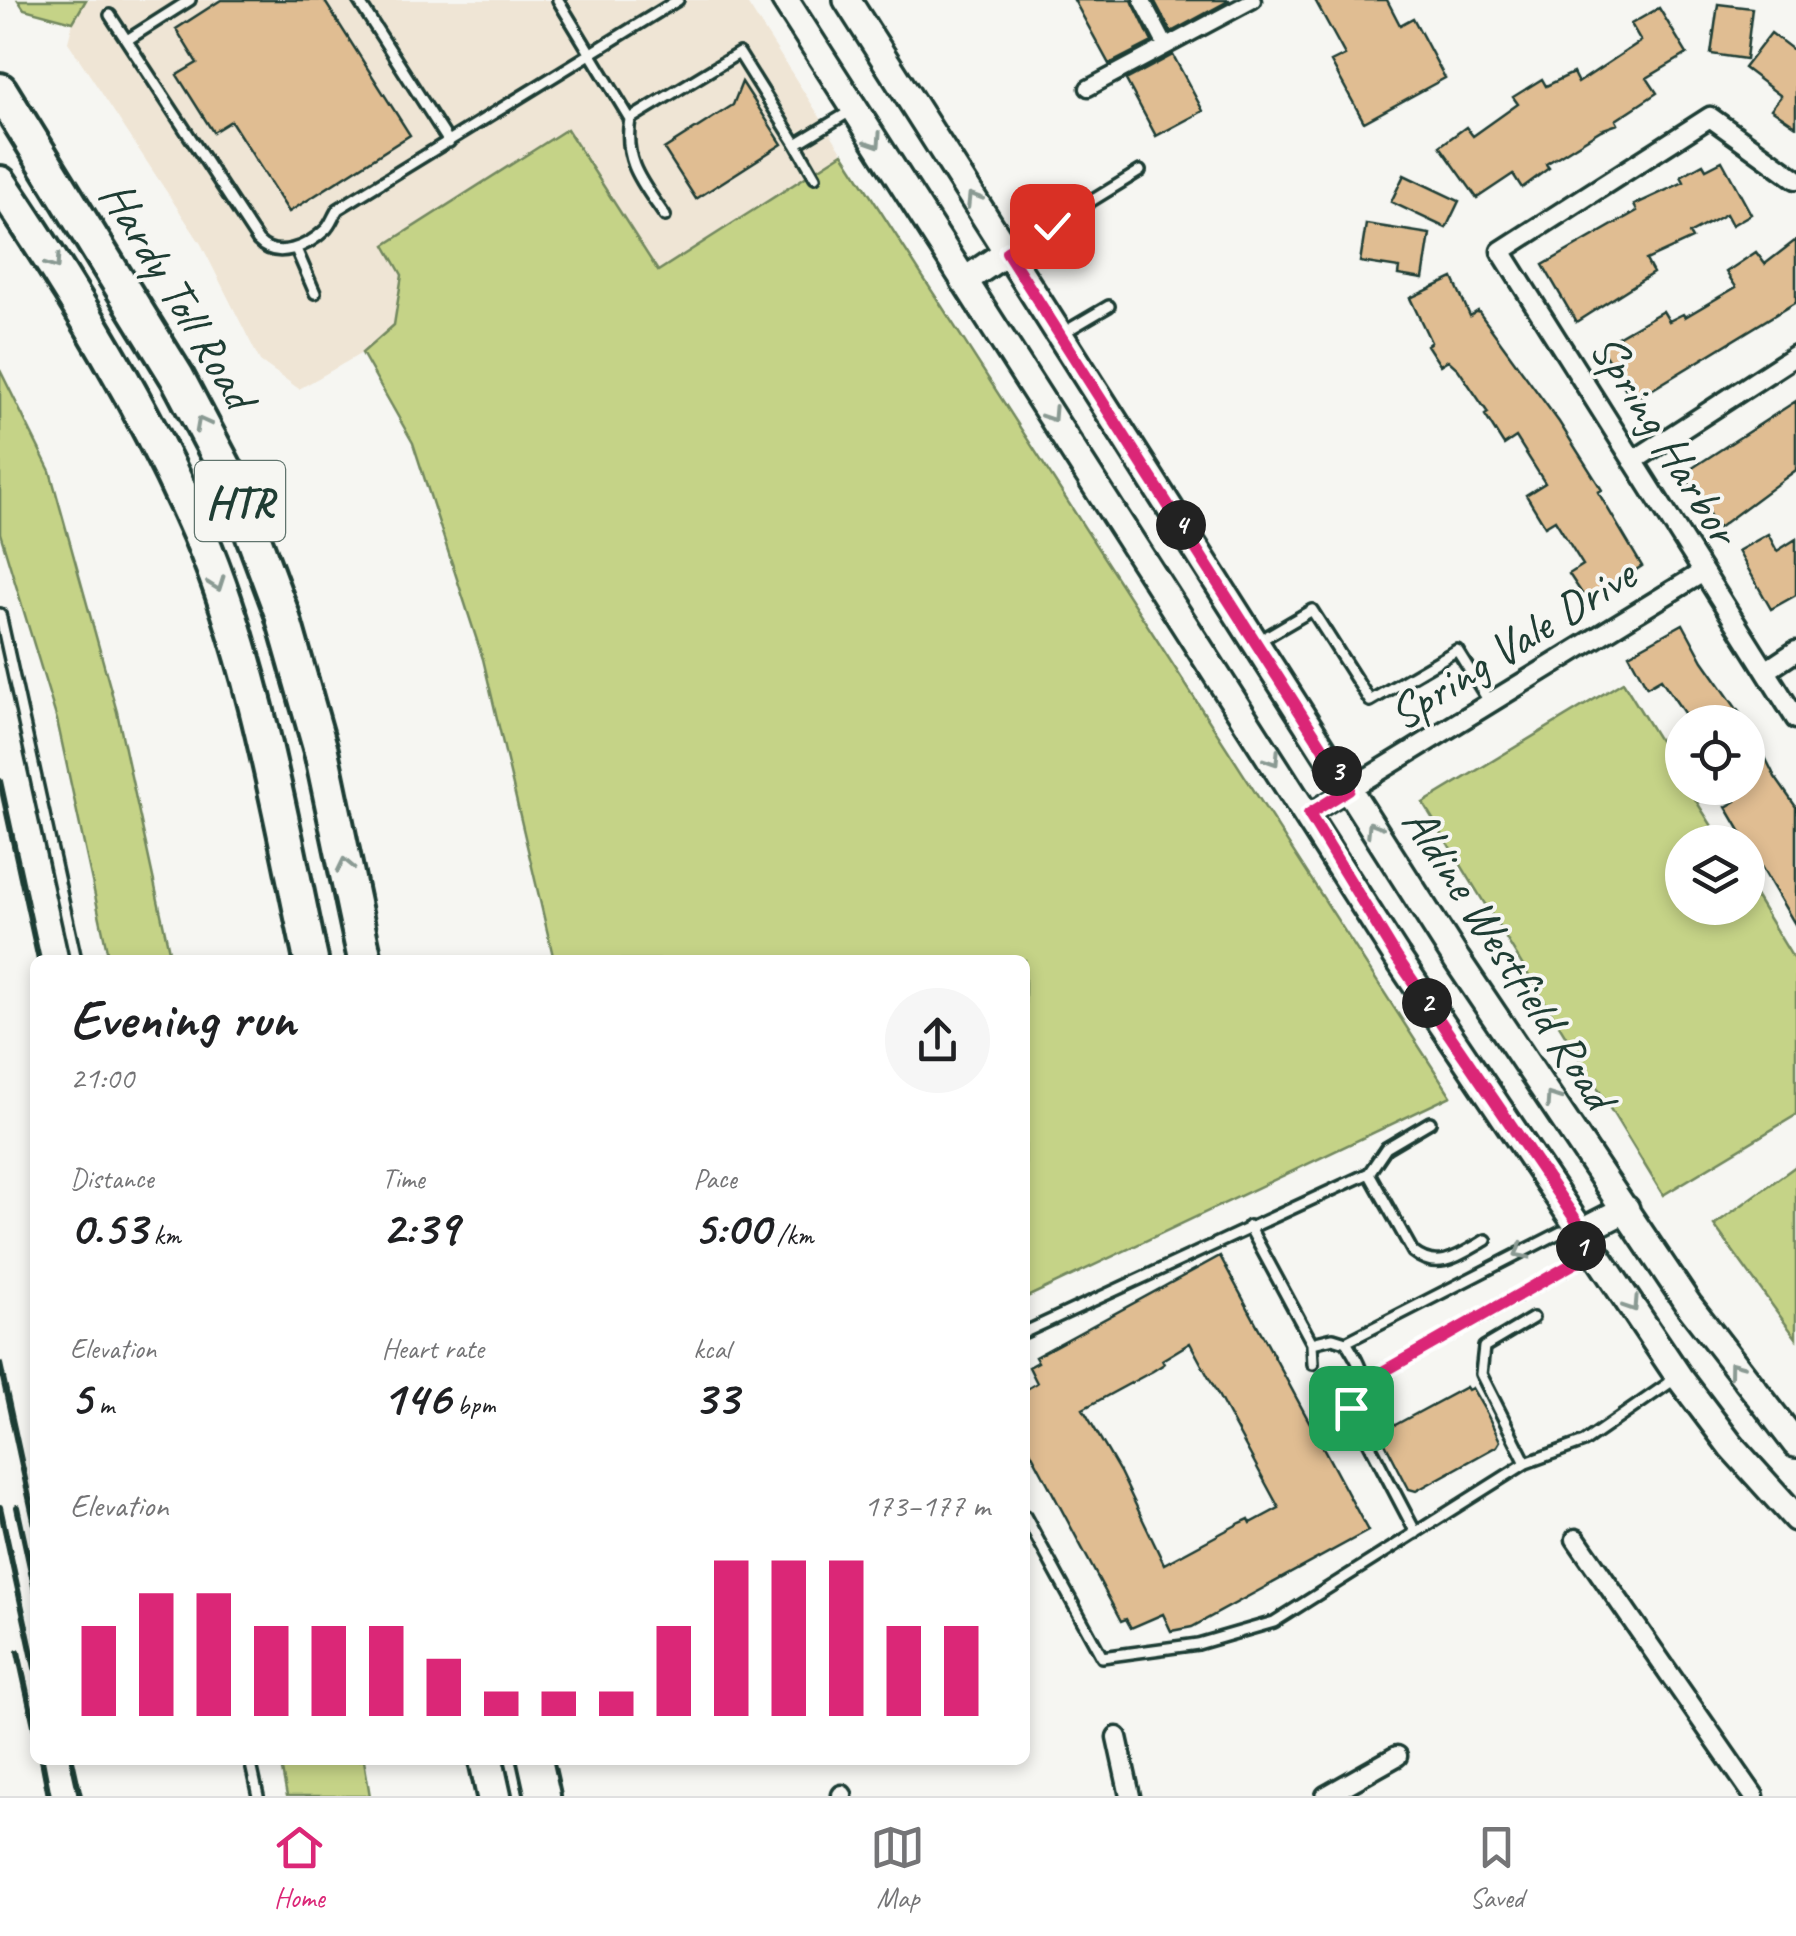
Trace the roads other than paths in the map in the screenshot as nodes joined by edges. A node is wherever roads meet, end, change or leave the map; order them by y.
1 (190, 0) edge
2 (358, 0) edge
3 (558, 0) edge
4 (678, 0) edge
5 (785, 0) edge
6 (1142, 0) edge
7 (1252, 0) edge
8 (851, 1) edge
9 (1231, 5) edge
10 (110, 15) dead end
11 (127, 40) junction
12 (1166, 46) junction
13 (592, 54) junction
14 (1088, 88) dead end
15 (0, 90) edge
16 (854, 109) junction
17 (630, 119) junction
18 (449, 142) junction
19 (796, 144) junction
20 (1140, 171) dead end
21 (815, 177) dead end
22 (1796, 179) edge
23 (0, 182) edge
24 (665, 216) dead end
25 (296, 249) junction
26 (1007, 252) junction
27 (964, 280) junction
28 (315, 292) dead end
29 (1109, 306) dead end
30 (1061, 334) junction
31 (1796, 356) edge
32 (1633, 461) junction
33 (1703, 572) junction
34 (0, 614) edge
35 (1256, 643) junction
36 (1796, 651) edge
37 (1766, 671) junction
38 (1490, 703) junction
39 (1796, 719) edge
40 (1349, 789) junction
41 (1309, 814) junction
42 (75, 955) edge
43 (310, 955) edge
44 (365, 955) edge
45 (1430, 1122) dead end
46 (1369, 1173) junction
47 (1626, 1209) junction
48 (1249, 1226) junction
49 (1584, 1232) junction
50 (1486, 1240) dead end
51 (1533, 1318) dead end
52 (1030, 1330) edge
53 (1346, 1342) junction
54 (1312, 1343) junction
55 (1313, 1364) dead end
56 (1679, 1377) junction
57 (1365, 1382) junction
58 (1330, 1394) dead end
59 (1351, 1408) junction
60 (1796, 1444) edge
61 (1526, 1463) junction
62 (1796, 1518) edge
63 (1030, 1525) edge
64 (1416, 1533) junction
65 (1576, 1539) dead end
66 (1117, 1738) dead end
67 (1397, 1756) dead end
68 (251, 1765) edge
69 (487, 1765) edge
70 (536, 1765) edge
71 (258, 1796) edge
72 (494, 1796) edge
73 (543, 1796) edge
74 (1130, 1796) edge
75 (1326, 1796) edge
76 (1754, 1796) edge

1 - 11 lane
2 - 18 lane
3 - 13 lane
4 - 13 lane
5 - 16 main road, Aldine Westfield Road
6 - 12 street
7 - 9 street
26 -> 8 main road, Aldine Westfield Road
9 - 12 street
10 - 11 lane
11 - 25 lane
12 - 14 street
13 - 17 lane
13 - 18 lane
44 -> 15 highway, Hardy Toll Road / HTR
16 - 19 lane
16 -> 27 main road, Aldine Westfield Road
17 - 19 lane
17 - 24 lane
18 - 25 lane
19 - 21 lane
20 - 26 lane
22 - 32 street, Spring Harbor
23 -> 43 highway, Hardy Toll Road / HTR
25 - 28 lane
26 - 27 main road
26 - 30 main road, Aldine Westfield Road
27 -> 41 main road, Aldine Westfield Road
29 - 30 lane
30 - 35 main road, Aldine Westfield Road
31 - 32 street
32 - 33 street, Spring Harbor
33 - 37 street, Spring Harbor
33 - 38 street, Spring Vale Drive
34 - 42 lane
35 - 38 lane
35 - 40 main road, Aldine Westfield Road
36 - 37 street
37 - 39 street, Spring Harbor
38 - 40 street, Spring Vale Drive
40 - 41 street, Spring Vale Drive
47 -> 40 main road, Aldine Westfield Road
41 - 49 main road, Aldine Westfield Road
45 - 46 lane
46 - 48 lane
46 - 50 lane
47 - 49 main road
60 -> 47 main road, Aldine Westfield Road
48 - 52 lane
48 - 54 lane
49 -> 53 lane
49 -> 56 main road, Aldine Westfield Road
49 - 57 lane
51 - 61 lane
53 - 54 lane
53 - 57 lane
54 - 55 lane
56 - 61 lane
56 - 62 main road, Aldine Westfield Road
57 - 59 lane
58 - 59 lane
59 - 64 lane
61 - 64 lane
63 - 64 lane
65 - 76 street
66 - 74 street
67 - 75 street
68 - 71 lane
69 - 72 highway
70 - 73 highway

